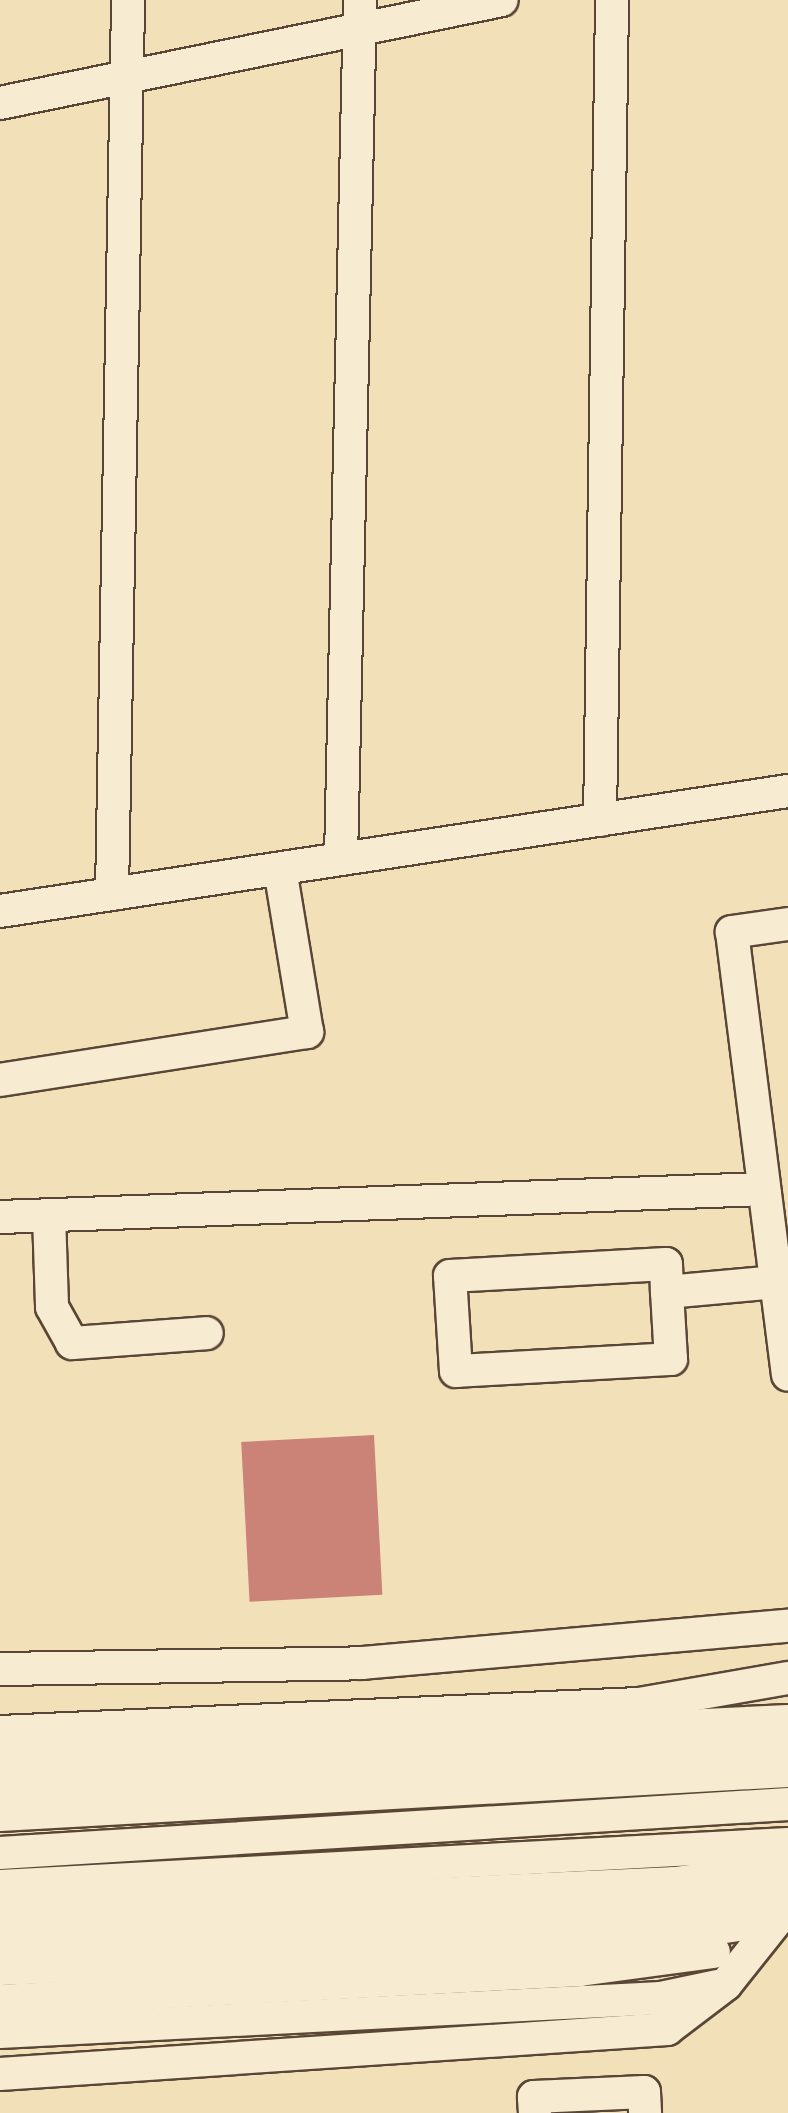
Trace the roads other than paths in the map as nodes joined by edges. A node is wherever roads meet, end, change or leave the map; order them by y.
1 (128, 0) edge
2 (502, 0) edge
3 (612, 0) edge
4 (360, 15) edge
5 (127, 77) junction
6 (0, 103) edge
7 (788, 791) edge
8 (600, 820) junction
9 (340, 859) junction
10 (280, 869) junction
11 (112, 894) junction
12 (0, 911) edge
13 (788, 924) edge
14 (0, 1080) edge
15 (764, 1189) junction
16 (49, 1215) junction
17 (0, 1217) edge
18 (667, 1292) junction
19 (781, 1298) edge
20 (206, 1333) dead end
21 (788, 1374) edge
22 (788, 1626) edge
23 (0, 1669) edge
24 (788, 1678) edge
25 (788, 1720) edge
26 (0, 1732) edge
27 (788, 1746) edge
28 (0, 1759) edge
29 (788, 1771) edge
30 (0, 1790) edge
31 (788, 1804) edge
32 (0, 1815) edge
33 (788, 1844) edge
34 (0, 1853) edge
35 (788, 1868) edge
36 (0, 1886) edge
37 (0, 1914) edge
38 (778, 1914) edge
39 (0, 1943) edge
40 (0, 1969) edge
41 (726, 1984) junction
42 (0, 2001) edge
43 (0, 2032) edge
44 (0, 2074) edge
45 (535, 2113) edge
46 (646, 2113) edge

1 - 5 street
2 - 4 street
3 - 8 street
4 - 5 street
4 - 9 street
5 - 6 street
5 - 11 street
7 - 8 street
8 - 9 street
9 - 10 street
10 - 11 street
10 - 14 street
11 - 12 street
13 - 15 street
15 - 16 street
15 - 19 street
16 - 17 street
16 - 20 street
18 - 18 street
18 - 19 street
19 - 21 street
22 - 23 street
24 - 26 street
25 - 28 street
27 - 30 street
29 - 32 street
31 - 34 street
33 - 36 street
35 - 37 street
38 - 39 street
38 - 40 street
38 - 41 street
38 - 42 street
41 - 43 street
41 - 44 street
45 - 46 street

